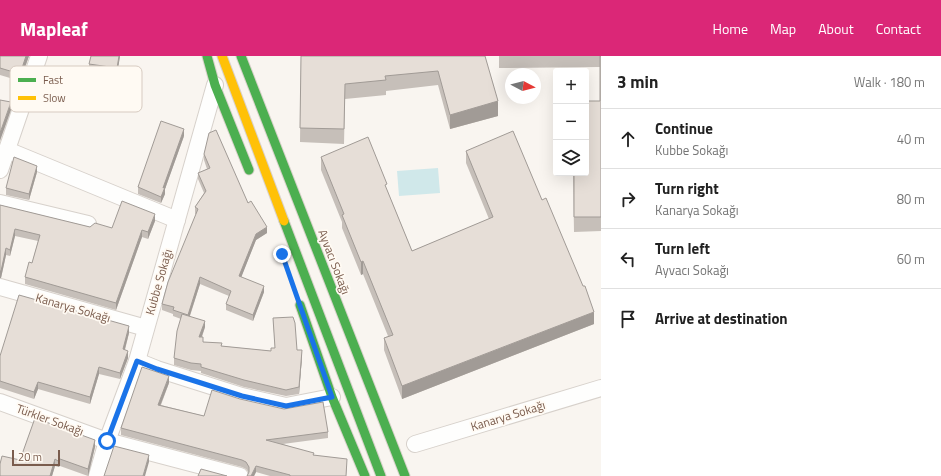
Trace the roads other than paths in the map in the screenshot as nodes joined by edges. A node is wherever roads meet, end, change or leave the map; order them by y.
1 (39, 56) edge
2 (207, 56) edge
3 (222, 56) edge
4 (242, 56) edge
5 (36, 66) edge
6 (215, 85) junction
7 (20, 112) edge
8 (7, 150) junction
9 (0, 170) edge
10 (253, 181) dead end
11 (0, 203) edge
12 (177, 220) junction
13 (88, 224) dead end
14 (0, 287) edge
15 (298, 299) dead end
16 (146, 328) junction
17 (137, 361) junction
18 (601, 388) edge
19 (332, 397) junction
20 (0, 402) edge
21 (107, 441) junction
22 (416, 444) dead end
23 (97, 476) edge
24 (240, 476) edge
25 (365, 476) edge
26 (381, 476) edge
27 (405, 476) edge

1 - 5 street
2 - 6 main road
3 - 26 main road
4 - 27 main road, Ayvacı Sokağı
6 - 10 main road
6 - 12 street, Kubbe Sokağı
7 - 8 street
8 - 9 street
8 - 12 street
11 - 13 street
12 - 16 street, Kubbe Sokağı
14 - 16 street, Kanarya Sokağı
15 - 19 main road
16 - 17 street, Kubbe Sokağı
17 - 19 street
17 - 21 street, Kubbe Sokağı
18 - 22 street, Kanarya Sokağı
19 - 25 main road
20 - 21 street, Türkler Sokağı
21 - 23 street, Kubbe Sokağı
21 - 24 street, Türkler Sokağı

